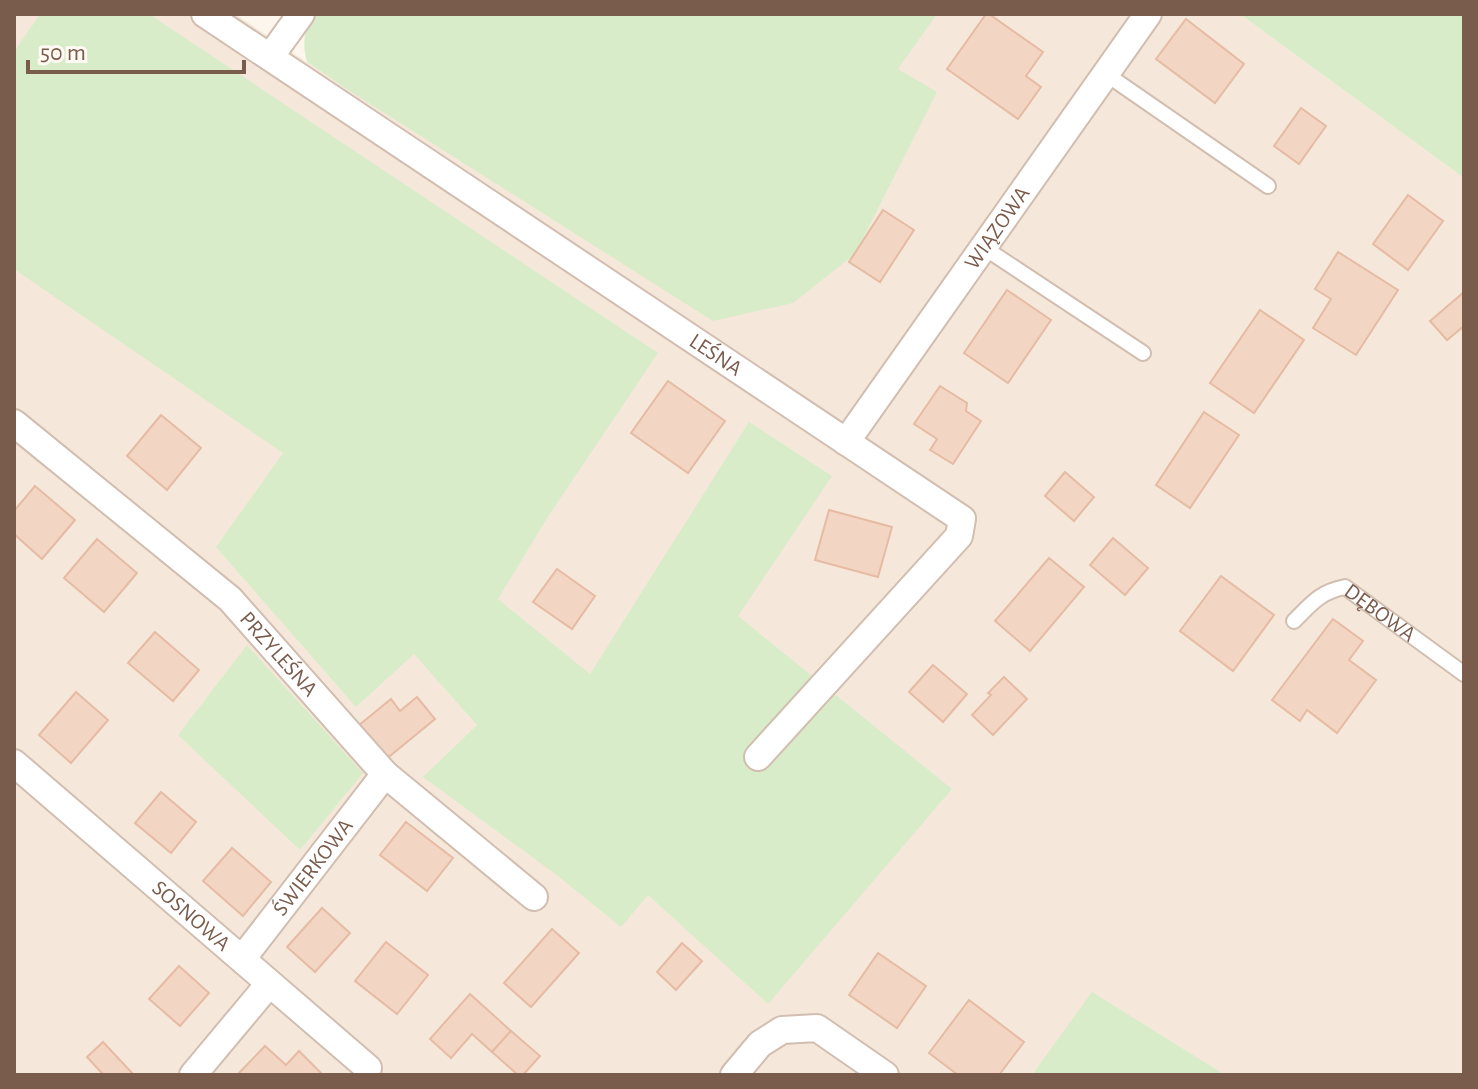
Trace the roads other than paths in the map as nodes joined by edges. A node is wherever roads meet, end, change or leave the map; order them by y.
1 (205, 14) edge
2 (301, 14) edge
3 (1148, 14) edge
4 (270, 57) junction
5 (1106, 74) junction
6 (1268, 186) dead end
7 (983, 247) junction
8 (1143, 353) dead end
9 (14, 423) edge
10 (846, 442) junction
11 (1294, 621) dead end
12 (1464, 674) edge
13 (758, 757) dead end
14 (14, 763) edge
15 (385, 774) junction
16 (534, 897) dead end
17 (242, 959) junction
18 (269, 984) junction
19 (368, 1068) dead end
20 (193, 1075) edge
21 (734, 1075) edge
22 (885, 1075) edge

1 - 4 street, LEŚNA
2 - 4 street
3 - 5 street, WIĄZOWA
4 - 10 street, LEŚNA
5 - 6 lane
5 - 7 street, WIĄZOWA
7 - 8 lane
7 - 10 street, WIĄZOWA
9 - 15 street, PRZYLEŚNA
10 - 13 street, LEŚNA
11 - 12 lane, DĘBOWA
14 - 17 street, SOSNOWA
15 - 16 street, PRZYLEŚNA
15 - 17 street, ŚWIERKOWA
17 - 18 street, SOSNOWA
18 - 19 street, SOSNOWA
18 - 20 street
21 - 22 street

